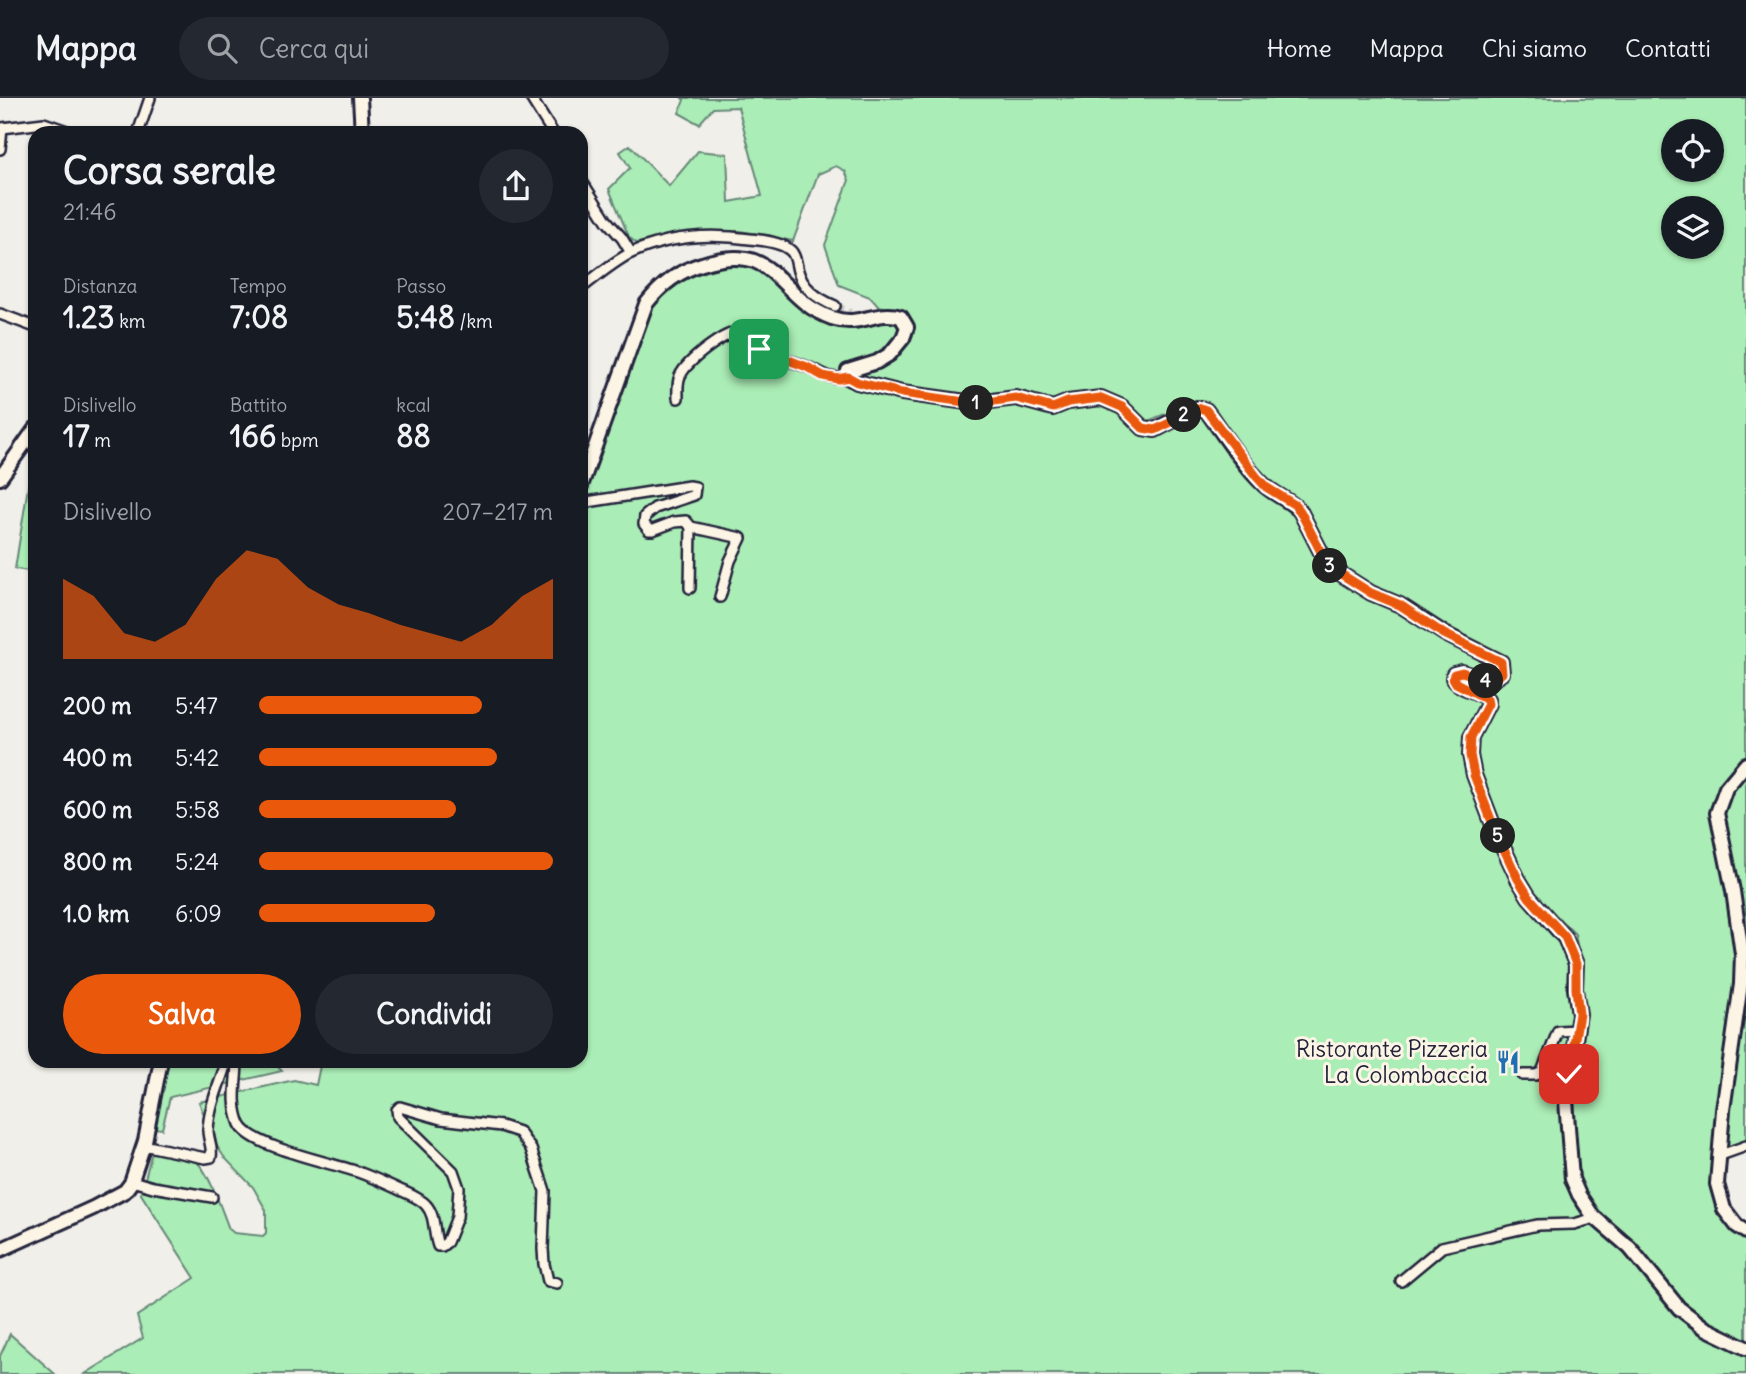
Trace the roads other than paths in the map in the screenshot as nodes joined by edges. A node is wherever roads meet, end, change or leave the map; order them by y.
1 (150, 98) edge
2 (360, 98) edge
3 (531, 98) edge
4 (53, 126) edge
5 (140, 126) edge
6 (362, 126) edge
7 (550, 126) edge
8 (0, 149) edge
9 (588, 191) edge
10 (631, 253) junction
11 (588, 283) edge
12 (835, 306) tunnel mouth
13 (0, 314) edge
14 (850, 314) tunnel mouth
15 (864, 320) junction
16 (28, 324) edge
17 (848, 377) junction
18 (678, 398) dead end
19 (28, 439) edge
20 (588, 466) edge
21 (0, 478) edge
22 (588, 502) edge
23 (691, 527) junction
24 (690, 588) dead end
25 (720, 597) dead end
26 (1746, 764) edge
27 (1577, 1030) junction
28 (159, 1068) edge
29 (224, 1068) edge
30 (236, 1068) edge
31 (1523, 1075) dead end
32 (144, 1145) junction
33 (1746, 1146) edge
34 (1718, 1156) junction
35 (132, 1181) junction
36 (212, 1197) dead end
37 (1595, 1218) junction
38 (1746, 1232) edge
39 (0, 1250) edge
40 (1401, 1281) dead end
41 (557, 1283) dead end
42 (1746, 1348) edge

1 - 5 street
2 - 6 street
3 - 7 street
4 - 8 street
9 - 10 street
10 - 11 street
10 - 12 street
13 - 16 street
14 - 15 street
15 - 17 street
15 - 20 street
17 - 18 street
17 - 27 street
19 - 21 street
22 - 23 street
23 - 24 street
23 - 25 street
26 - 34 street
27 - 31 street
27 - 37 street
28 - 32 street
29 - 32 street
30 - 41 street
32 - 35 street
33 - 34 street
34 - 38 street
35 - 36 street
35 - 39 street
37 - 40 street
37 - 42 street

